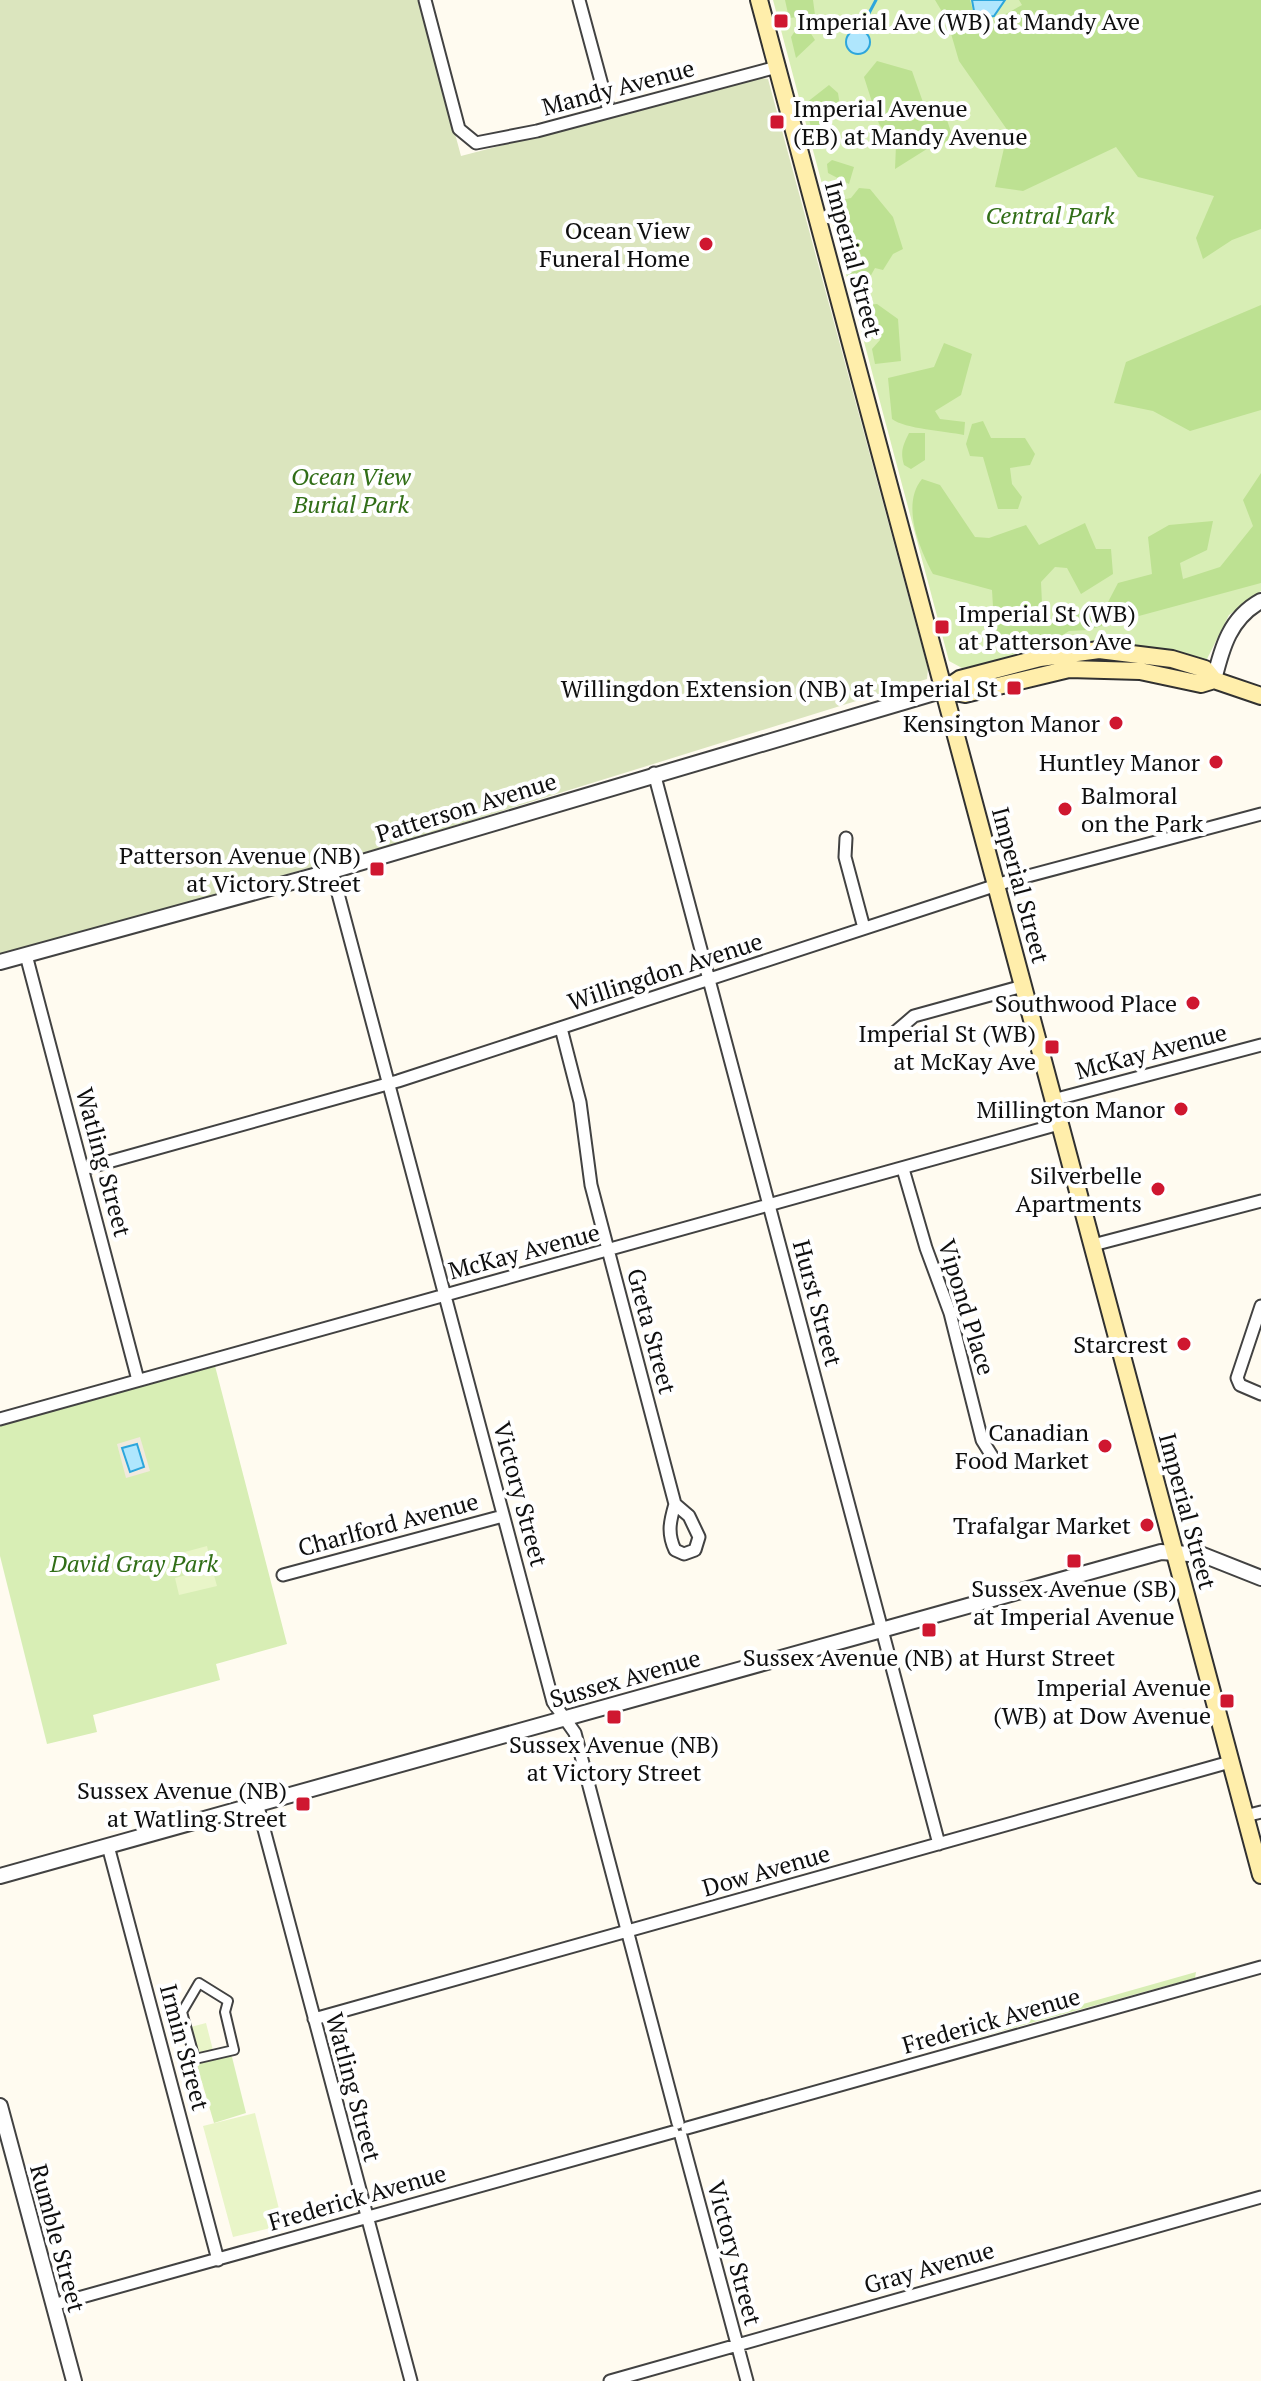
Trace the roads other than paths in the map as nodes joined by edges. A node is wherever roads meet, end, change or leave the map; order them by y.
1 (425, 0) edge
2 (579, 0) edge
3 (759, 0) edge
4 (777, 67) junction
5 (609, 111) junction
6 (1261, 601) edge
7 (1214, 680) junction
8 (944, 690) junction
9 (1261, 696) edge
10 (654, 773) junction
11 (1261, 814) edge
12 (846, 838) dead end
13 (332, 871) junction
14 (996, 886) junction
15 (864, 928) junction
16 (26, 955) junction
17 (0, 962) edge
18 (709, 980) junction
19 (1023, 986) junction
20 (561, 1028) junction
21 (893, 1034) dead end
22 (1261, 1045) edge
23 (388, 1084) junction
24 (1053, 1100) junction
25 (1059, 1124) junction
26 (83, 1169) junction
27 (903, 1169) junction
28 (1261, 1201) edge
29 (770, 1206) junction
30 (1093, 1245) junction
31 (607, 1251) junction
32 (445, 1295) junction
33 (1261, 1306) edge
34 (138, 1380) junction
35 (1261, 1394) edge
36 (0, 1419) edge
37 (992, 1456) dead end
38 (675, 1504) dead end
39 (503, 1516) junction
40 (1174, 1552) junction
41 (283, 1575) dead end
42 (1261, 1578) edge
43 (882, 1628) junction
44 (564, 1719) junction
45 (1230, 1762) junction
46 (257, 1803) junction
47 (1253, 1814) edge
48 (939, 1844) junction
49 (108, 1846) junction
50 (1261, 1875) edge
51 (0, 1876) edge
52 (626, 1932) junction
53 (1261, 1967) edge
54 (199, 1983) joint
55 (314, 2019) junction
56 (0, 2106) edge
57 (680, 2130) junction
58 (5, 2144) edge
59 (1261, 2197) edge
60 (366, 2217) junction
61 (218, 2260) junction
62 (53, 2305) junction
63 (737, 2344) junction
64 (74, 2381) edge
65 (411, 2381) edge
66 (610, 2381) edge
67 (747, 2381) edge

1 - 5 street, Mandy Avenue
2 - 5 street
3 - 4 main road, Imperial Street
4 - 5 street, Mandy Avenue
4 - 8 main road, Imperial Street
6 - 7 street
7 - 8 main road
7 - 9 main road
8 - 10 street, Patterson Avenue
8 - 14 main road, Imperial Street
10 - 13 street, Patterson Avenue
10 - 18 street, Hurst Street
11 - 14 street, Willingdon Avenue
12 - 15 street
13 - 16 street, Patterson Avenue
13 - 23 street, Victory Street
14 - 15 street, Willingdon Avenue
14 - 19 main road, Imperial Street
15 - 18 street, Willingdon Avenue
16 - 17 street, Patterson Avenue
16 - 26 street, Watling Street
18 - 20 street, Willingdon Avenue
18 - 29 street, Hurst Street
19 - 21 street
19 - 24 main road, Imperial Street
20 - 23 street, Willingdon Avenue
20 - 31 street, Greta Street
22 - 24 street, McKay Avenue
23 - 26 street, Willingdon Avenue
23 - 32 street, Victory Street
24 - 25 main road, Imperial Street
25 - 27 street, McKay Avenue
25 - 30 main road, Imperial Street
26 - 34 street, Watling Street
27 - 29 street, McKay Avenue
27 - 37 street, Vipond Place
28 - 30 street
29 - 31 street, McKay Avenue
29 - 43 street, Hurst Street
30 - 40 main road, Imperial Street
31 - 32 street, McKay Avenue
31 - 38 street, Greta Street
32 - 34 street, McKay Avenue
32 - 39 street, Victory Street
33 - 35 street
34 - 36 street, McKay Avenue
39 - 41 street, Charlford Avenue
39 - 44 street, Victory Street
40 - 42 street, Sussex Avenue
40 - 43 street, Sussex Avenue
40 - 45 main road, Imperial Street
43 - 44 street, Sussex Avenue
43 - 48 street, Hurst Street
44 - 46 street, Sussex Avenue
44 - 52 street, Victory Street
45 - 47 main road, Imperial Street
45 - 48 street, Dow Avenue
46 - 49 street, Sussex Avenue
46 - 55 street, Watling Street
47 - 50 main road, Imperial Street
48 - 52 street, Dow Avenue
49 - 51 street, Sussex Avenue
49 - 61 street, Irmin Street
52 - 55 street, Dow Avenue
52 - 57 street, Victory Street
53 - 57 street, Frederick Avenue
54 - 54 street
55 - 60 street, Watling Street
56 - 58 street, Rumble Street
57 - 60 street, Frederick Avenue
57 - 63 street, Victory Street
58 - 62 street, Rumble Street
59 - 63 street, Gray Avenue
60 - 61 street, Frederick Avenue
60 - 65 street, Watling Street
61 - 62 street, Frederick Avenue
62 - 64 street, Rumble Street
63 - 66 street, Gray Avenue
63 - 67 street, Victory Street

